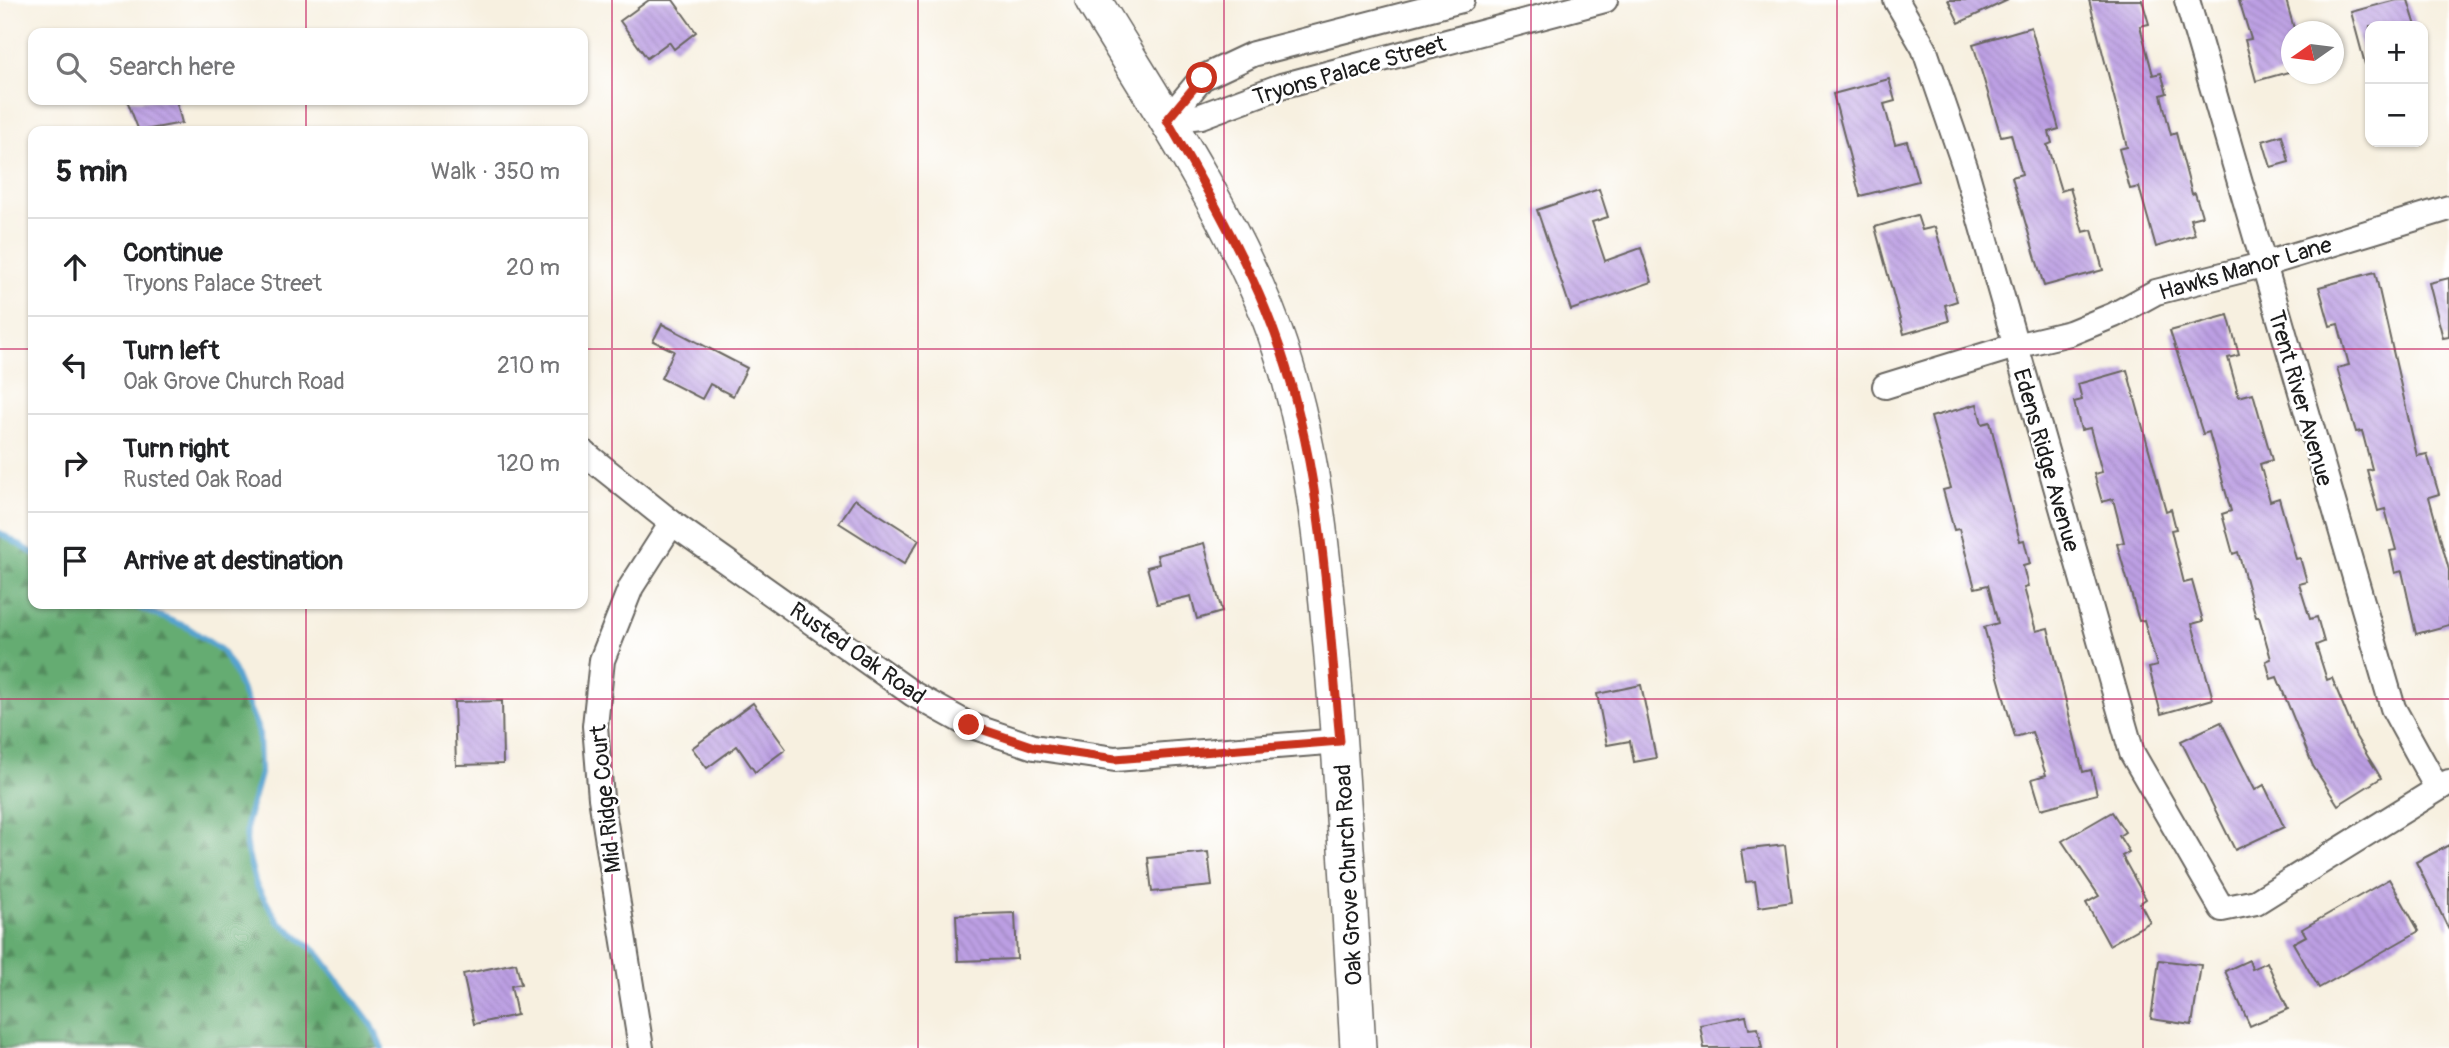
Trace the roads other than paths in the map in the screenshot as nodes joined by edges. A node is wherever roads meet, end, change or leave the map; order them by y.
1 (1093, 0) edge
2 (1462, 0) edge
3 (1471, 0) edge
4 (1605, 0) edge
5 (1896, 0) edge
6 (2187, 0) edge
7 (1480, 34) junction
8 (1167, 120) junction
9 (2449, 208) edge
10 (2262, 265) junction
11 (2015, 346) junction
12 (1885, 386) dead end
13 (588, 456) edge
14 (672, 523) junction
15 (1340, 741) junction
16 (2443, 785) edge
17 (641, 1048) edge
18 (1358, 1048) edge

1 - 8 main road, Oak Grove Church Road
2 - 8 street, Tryons Palace Street
3 - 7 street
4 - 7 street, Tryons Palace Street
5 - 11 street, Edens Ridge Avenue
6 - 10 street, Trent River Avenue
7 - 8 street, Tryons Palace Street
8 - 15 main road, Oak Grove Church Road
9 - 10 street, Hawks Manor Lane
10 - 11 street, Hawks Manor Lane
10 - 16 street, Trent River Avenue
11 - 12 street, Hawks Manor Lane
11 - 16 street, Edens Ridge Avenue
13 - 14 street, Rusted Oak Road
14 - 15 street, Rusted Oak Road
14 - 17 street, Mid Ridge Court
15 - 18 main road, Oak Grove Church Road

